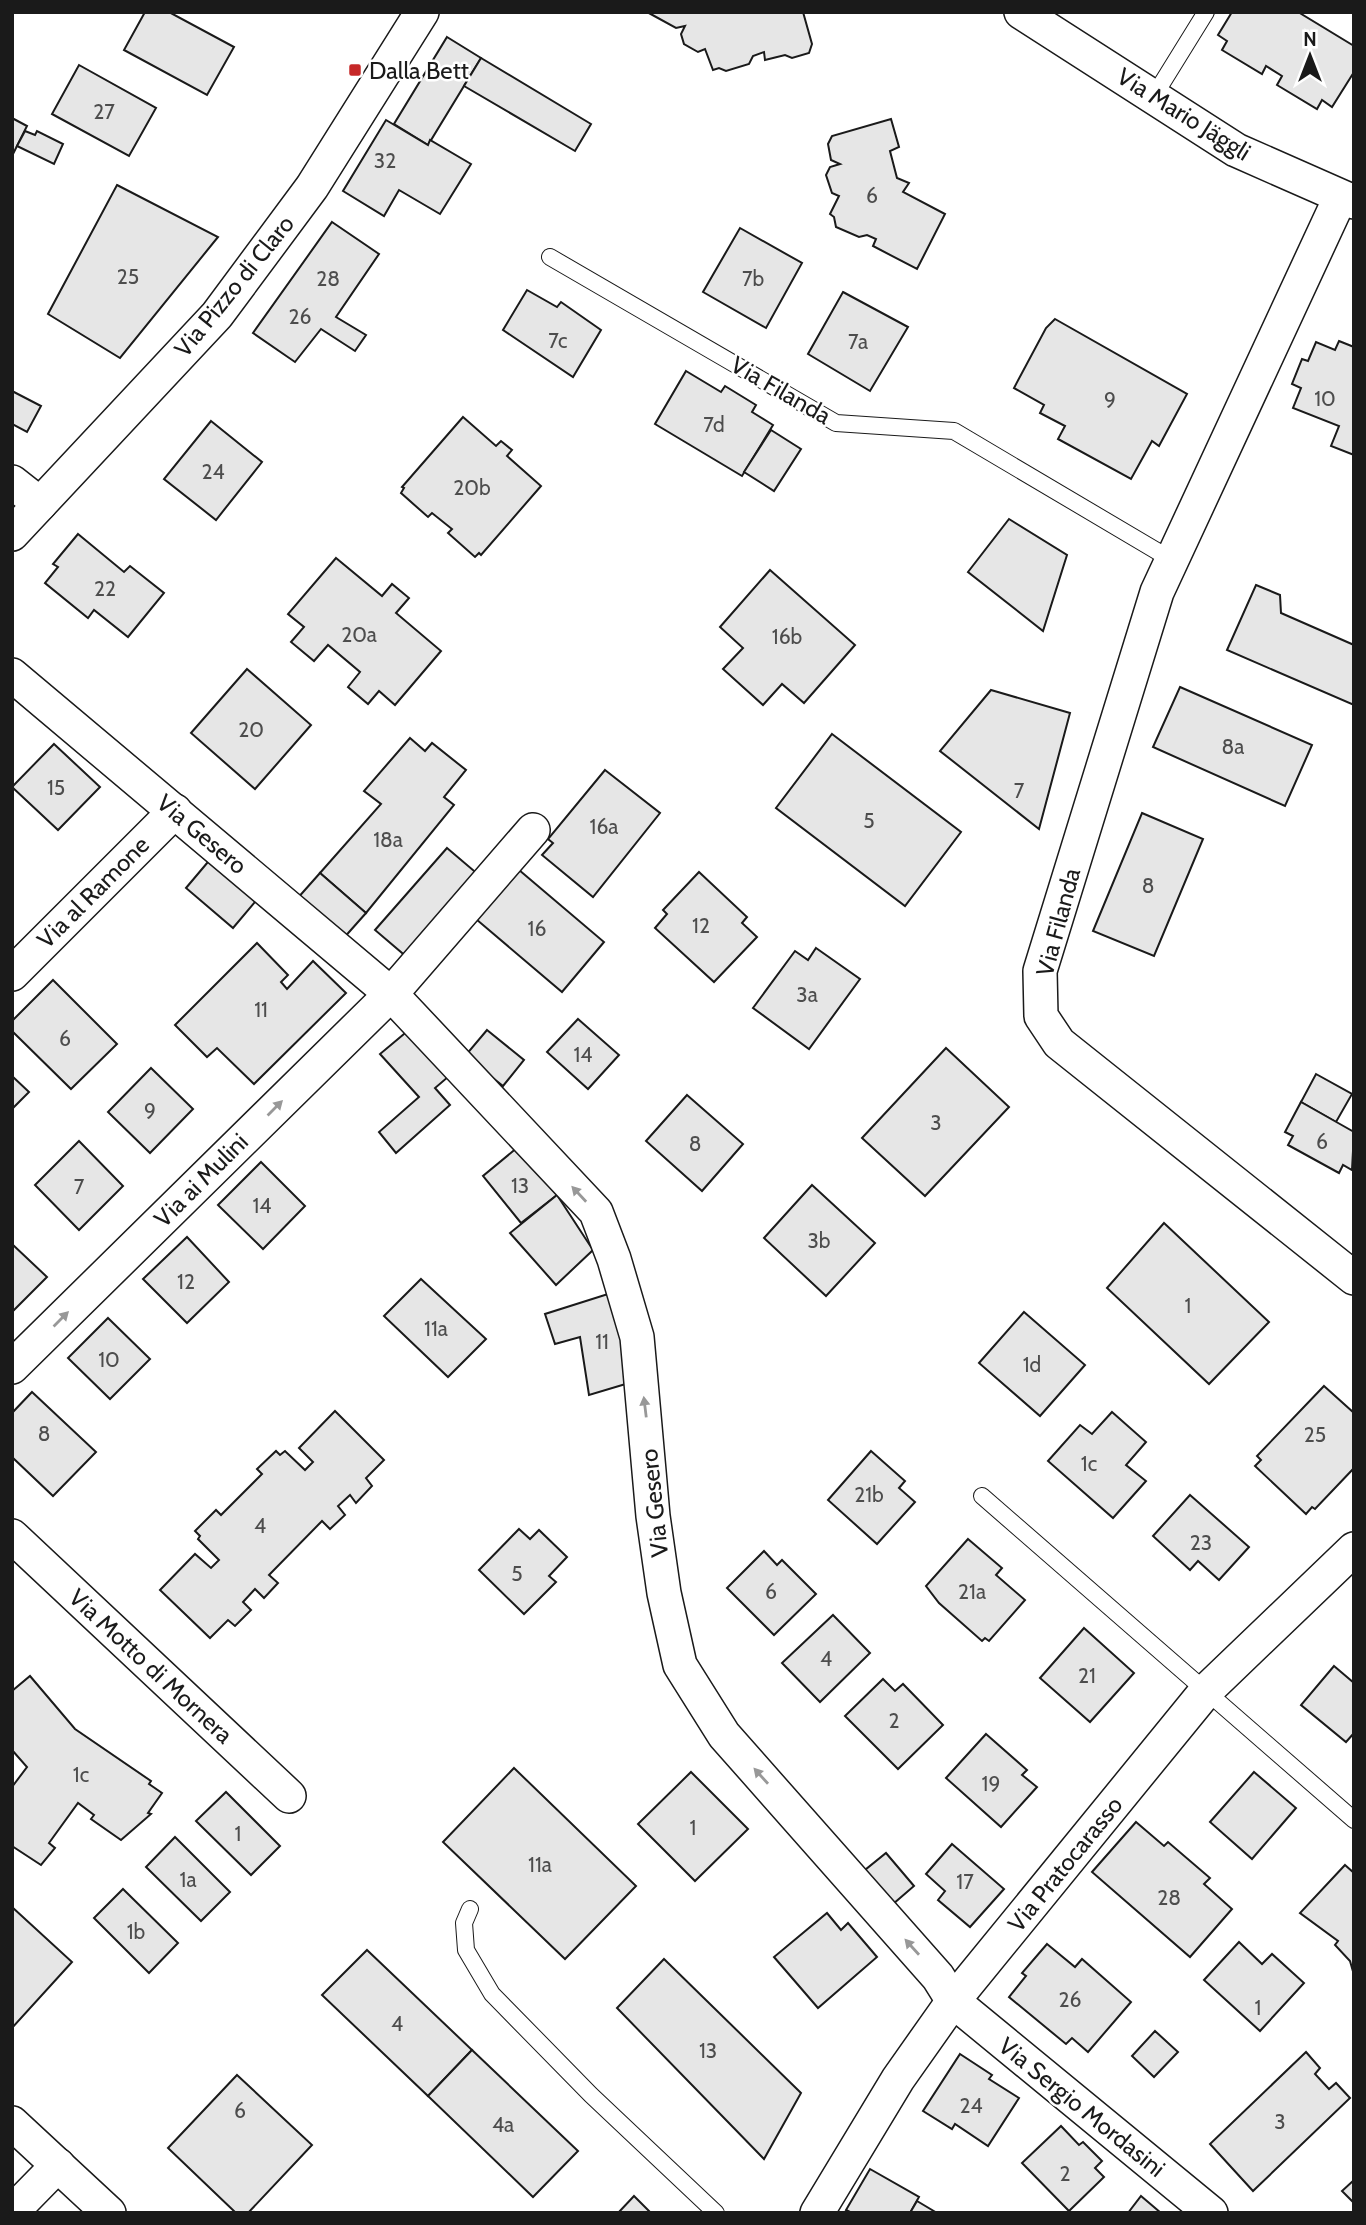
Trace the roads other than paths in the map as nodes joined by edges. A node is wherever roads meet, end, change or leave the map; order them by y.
1 (422, 12) edge
2 (1021, 12) edge
3 (1206, 12) edge
4 (1154, 96) junction
5 (1347, 200) edge
6 (550, 257) dead end
7 (12, 482) edge
8 (40, 504) junction
9 (12, 534) edge
10 (1172, 560) junction
11 (12, 675) edge
12 (175, 811) junction
13 (533, 830) dead end
14 (12, 974) edge
15 (391, 994) junction
16 (1354, 1278) edge
17 (12, 1367) edge
18 (982, 1496) dead end
19 (12, 1536) edge
20 (1354, 1549) edge
21 (1206, 1691) junction
22 (289, 1796) dead end
23 (1354, 1820) edge
24 (470, 1909) dead end
25 (953, 2001) junction
26 (12, 2123) edge
27 (58, 2165) junction
28 (12, 2212) edge
29 (109, 2213) edge
30 (716, 2213) edge
31 (817, 2213) edge
32 (1211, 2213) edge

1 - 8 street, Via Pizzo di Claro
2 - 4 street, Via Mario Jäggli
3 - 4 lane
4 - 5 street, Via Mario Jäggli
5 - 10 street, Via Filanda
6 - 10 lane, Via Filanda
7 - 8 street
8 - 9 street, Via Pizzo di Claro
10 - 16 street, Via Filanda
11 - 12 street, Via Gesero
12 - 14 street, Via al Ramone
12 - 15 street, Via Gesero
13 - 15 street
17 -> 15 street, Via ai Mulini
25 -> 15 street, Via Gesero
18 - 21 lane
19 - 22 street, Via Motto di Mornera
20 - 21 street, Via Pratocarasso
21 - 23 lane
21 - 25 street, Via Pratocarasso
24 - 30 lane
25 - 31 street, Via Pratocarasso
25 - 32 street, Via Sergio Mordasini
26 - 27 street
27 - 28 street
27 - 29 street

